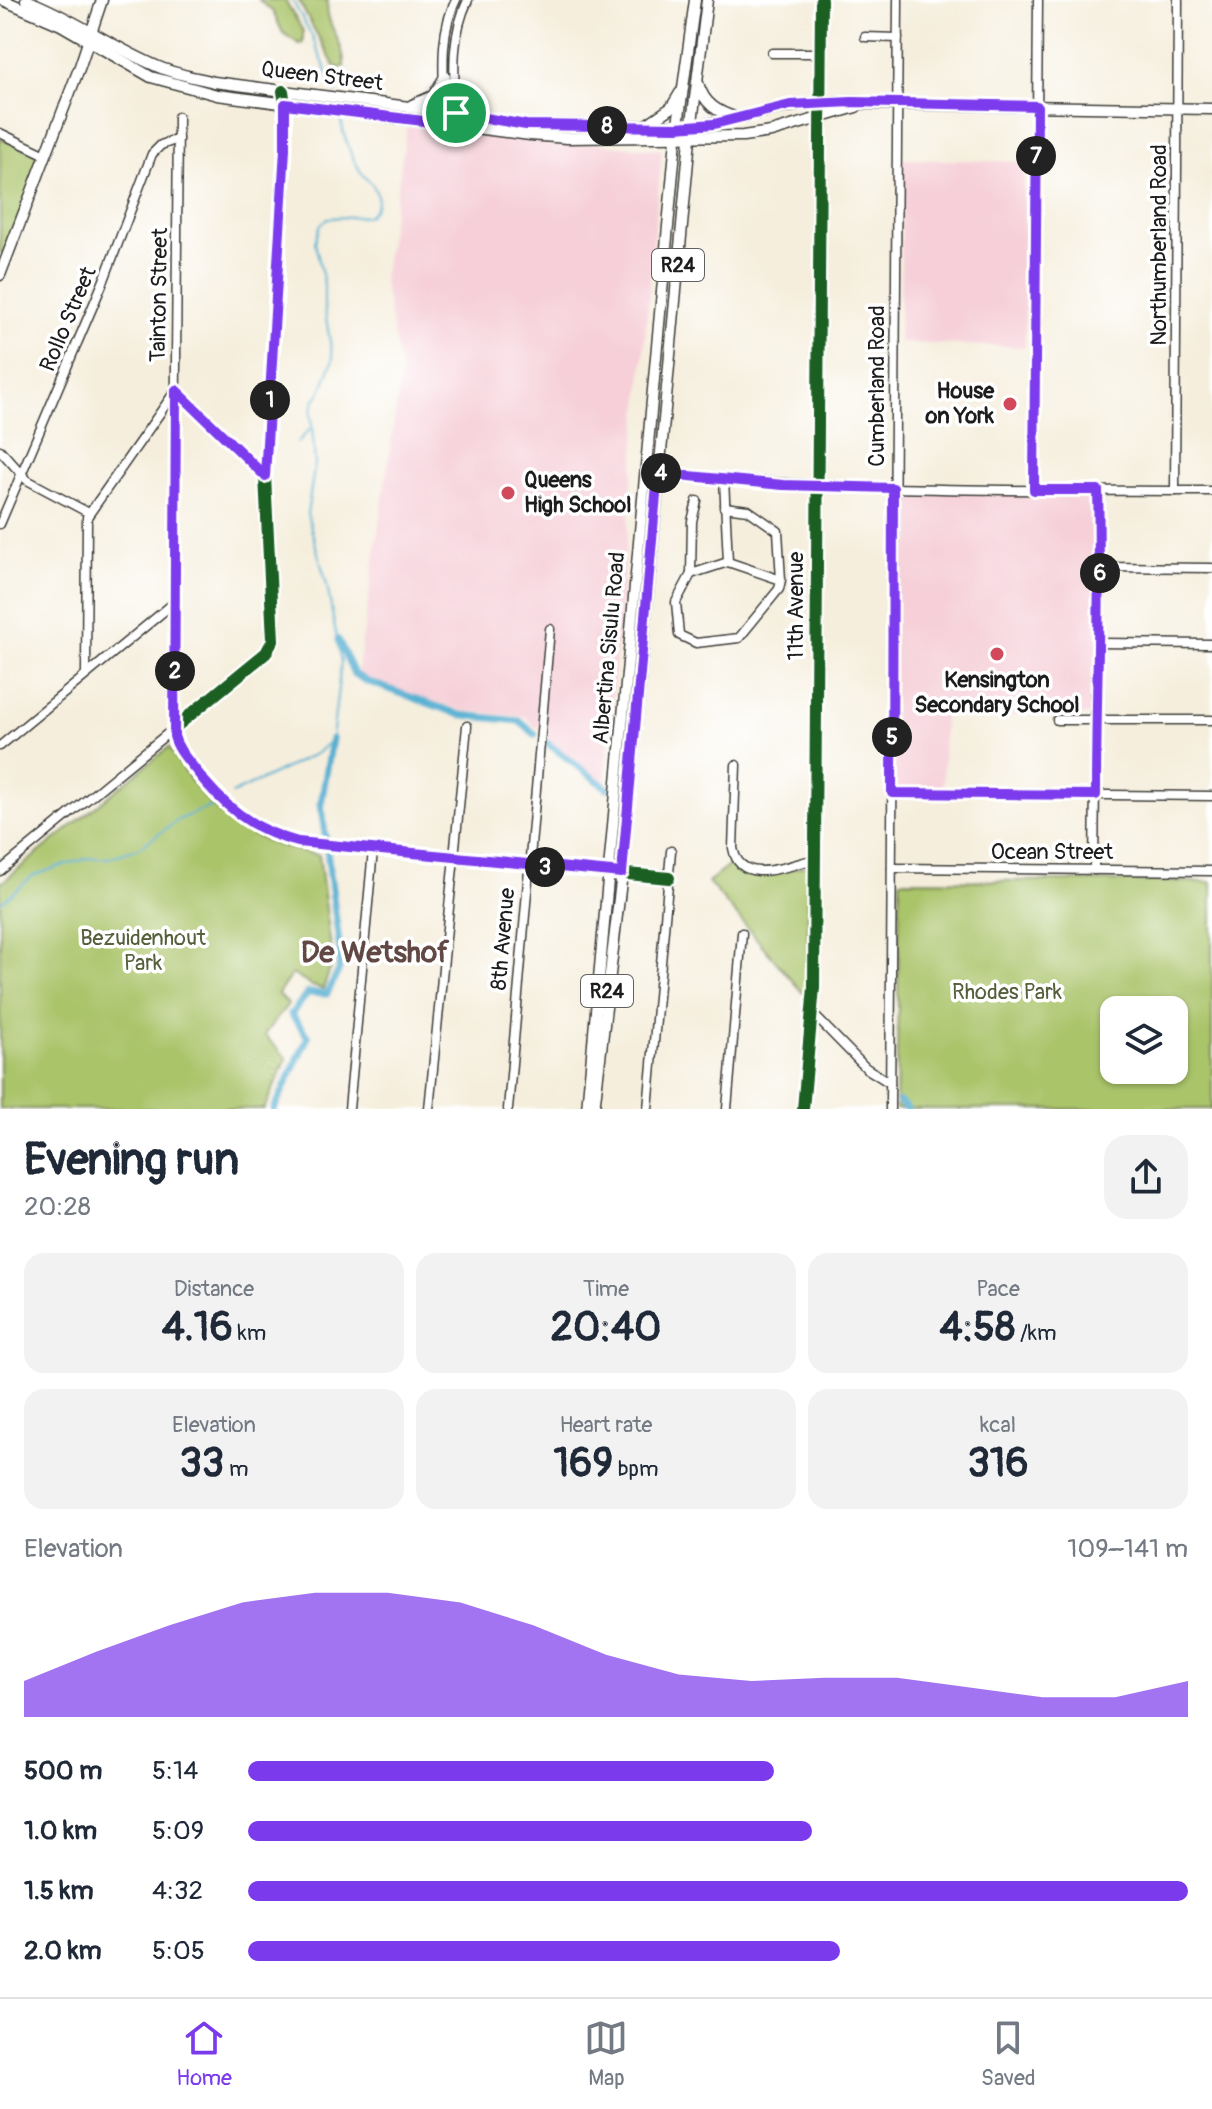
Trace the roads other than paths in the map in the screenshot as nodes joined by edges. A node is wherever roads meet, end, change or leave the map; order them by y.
1 (3, 0) edge
2 (26, 0) edge
3 (456, 0) edge
4 (468, 0) edge
5 (695, 0) edge
6 (707, 0) edge
7 (821, 0) edge
8 (898, 0) edge
9 (1038, 0) edge
10 (1178, 0) edge
11 (101, 4) edge
12 (90, 37) junction
13 (865, 37) dead end
14 (898, 38) junction
15 (111, 43) junction
16 (772, 53) dead end
17 (821, 53) junction
18 (445, 77) junction
19 (696, 77) junction
20 (685, 83) junction
21 (283, 91) junction
22 (316, 101) junction
23 (820, 103) junction
24 (285, 104) junction
25 (866, 105) junction
26 (897, 105) junction
27 (356, 106) junction
28 (406, 106) junction
29 (1037, 106) junction
30 (1177, 108) junction
31 (1212, 109) edge
32 (450, 112) junction
33 (821, 116) junction
34 (178, 117) dead end
35 (738, 118) junction
36 (451, 125) junction
37 (644, 126) junction
38 (691, 126) junction
39 (0, 133) edge
40 (677, 133) junction
41 (178, 139) junction
42 (690, 139) junction
43 (46, 155) junction
44 (3, 258) edge
45 (0, 275) edge
46 (176, 390) junction
47 (0, 450) edge
48 (644, 471) junction
49 (658, 473) junction
50 (22, 474) junction
51 (265, 476) junction
52 (724, 479) junction
53 (817, 486) junction
54 (893, 488) junction
55 (1034, 490) junction
56 (1098, 490) junction
57 (1175, 491) junction
58 (1212, 491) edge
59 (697, 501) dead end
60 (724, 507) junction
61 (89, 513) junction
62 (0, 524) edge
63 (728, 562) junction
64 (1100, 567) junction
65 (1212, 568) edge
66 (691, 574) junction
67 (781, 580) junction
68 (175, 602) junction
69 (550, 629) dead end
70 (1097, 643) junction
71 (1212, 644) edge
72 (86, 674) junction
73 (1096, 719) junction
74 (1057, 720) dead end
75 (1212, 720) edge
76 (467, 726) dead end
77 (173, 729) junction
78 (0, 746) edge
79 (736, 765) dead end
80 (892, 793) junction
81 (1096, 795) junction
82 (1212, 796) edge
83 (373, 850) junction
84 (671, 851) dead end
85 (453, 858) junction
86 (815, 859) junction
87 (529, 865) junction
88 (892, 868) junction
89 (1094, 870) junction
90 (0, 871) edge
91 (1212, 871) edge
92 (616, 872) junction
93 (669, 878) junction
94 (742, 933) dead end
95 (812, 1013) junction
96 (890, 1083) junction
97 (349, 1109) edge
98 (429, 1109) edge
99 (508, 1109) edge
100 (587, 1109) edge
101 (594, 1109) edge
102 (648, 1109) edge
103 (727, 1109) edge
104 (803, 1109) edge
105 (890, 1109) edge

1 - 12 main road, Queen Street
2 - 12 main road, Queen Street
3 - 18 street
4 - 32 street
5 - 20 main road, Albertina Sisulu Road / R24
6 - 19 main road, Albertina Sisulu Road / R24
7 - 17 street, 11th Avenue
8 - 14 street, Cumberland Road
9 - 29 street
10 - 30 street, Northumberland Road
11 - 12 main road
11 - 15 main road
12 - 15 main road, Queen Street
12 - 24 main road, Queen Street
12 - 43 main road
13 - 14 street
14 - 26 street, Cumberland Road
15 - 21 main road, Queen Street
16 - 17 street
17 - 23 street, 11th Avenue
18 - 28 main road
18 - 32 street
19 - 35 main road
19 - 38 main road, Albertina Sisulu Road / R24
20 - 37 main road
20 - 40 main road, Albertina Sisulu Road / R24
21 - 22 main road, Queen Street
21 - 24 street
22 - 24 main road, Queen Street
22 - 27 main road, Queen Street
23 - 25 main road, Queen Street
23 - 33 street, 11th Avenue
23 - 35 main road, Queen Street
24 - 51 street
25 - 26 main road, Queen Street
25 - 33 main road, Queen Street
26 - 29 main road, Queen Street
26 - 54 street, Cumberland Road
27 - 28 main road, Queen Street
27 - 36 main road, Queen Street
28 - 32 main road, Queen Street
29 - 30 main road, Queen Street
29 - 55 street
30 - 31 main road, Queen Street
30 - 57 street, Northumberland Road
32 - 36 street
32 - 37 main road, Queen Street
33 - 42 main road, Queen Street
33 - 53 street, 11th Avenue
34 - 41 street, Tainton Street
35 - 38 main road, Queen Street
36 - 40 main road, Queen Street
37 - 40 main road, Queen Street
38 - 40 main road, Queen Street
38 - 42 main road, Albertina Sisulu Road / R24
39 - 43 street
40 - 42 main road, Queen Street
40 - 48 main road, Albertina Sisulu Road / R24
41 - 46 street, Tainton Street
41 - 50 street, Rollo Street
42 - 49 main road, Albertina Sisulu Road / R24
43 - 44 main road
44 - 45 main road
46 - 51 street
46 - 61 street
46 - 68 street, Tainton Street
47 - 50 street
48 - 49 street
48 - 92 main road, Albertina Sisulu Road / R24
49 - 52 street
49 - 92 main road, Albertina Sisulu Road / R24
50 - 61 street
50 - 62 street, Rollo Street
51 - 77 street
52 - 53 street
52 - 60 street
53 - 54 street
53 - 86 street, 11th Avenue
54 - 55 street
54 - 80 street, Cumberland Road
55 - 56 street
56 - 57 street
56 - 64 street
57 - 58 street
59 - 66 street
60 - 63 street
60 - 67 street
61 - 72 street
63 - 66 street
63 - 67 street
64 - 65 street
64 - 70 street
66 - 67 street
68 - 72 street
68 - 77 street, Tainton Street
69 - 87 street, 8th Avenue
70 - 71 street
70 - 73 street
72 - 78 street
73 - 74 street
73 - 75 street
73 - 81 street
76 - 85 street
77 - 83 street
77 - 90 street
79 - 86 street
80 - 81 street
80 - 88 street, Cumberland Road
81 - 82 street
81 - 89 street
83 - 85 street
83 - 97 street
84 - 93 street
85 - 87 street
85 - 98 street
86 - 95 street, 11th Avenue
87 - 92 street
87 - 99 street, 8th Avenue
88 - 89 street, Ocean Street
88 - 96 street, Cumberland Road
89 - 91 street, Ocean Street
92 - 93 street
92 - 100 main road, Albertina Sisulu Road / R24
92 - 101 main road, Albertina Sisulu Road / R24
93 - 102 street
94 - 103 street
95 - 96 street
95 - 104 street, 11th Avenue
96 - 105 street, Cumberland Road

